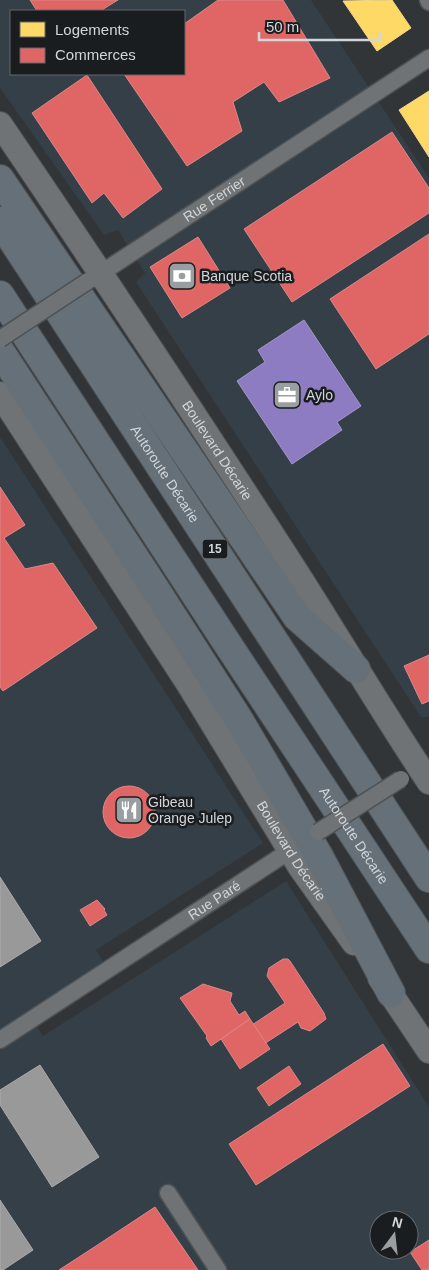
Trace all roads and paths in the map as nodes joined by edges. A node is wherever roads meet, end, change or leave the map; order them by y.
1 (429, 58) edge
2 (0, 124) edge
3 (0, 179) edge
4 (0, 221) edge
5 (94, 278) junction
6 (0, 295) edge
7 (0, 339) edge
8 (0, 350) edge
9 (0, 394) edge
10 (356, 669) junction
11 (419, 772) edge
12 (306, 841) junction
13 (429, 878) edge
14 (429, 949) edge
15 (391, 993) joint
16 (0, 1040) edge
17 (429, 1051) edge
18 (168, 1193) dead end
19 (218, 1270) edge

1 - 5 street, Rue Ferrier
2 - 5 main road, Boulevard Décarie
3 - 10 highway
4 - 13 highway, Autoroute Décarie / 15
5 - 7 street, Rue Ferrier, bridge
5 - 10 main road, Boulevard Décarie
6 - 14 highway, Autoroute Décarie
8 - 12 highway
9 - 12 main road, Boulevard Décarie
10 - 11 main road, Boulevard Décarie
11 - 12 street, Rue Paré, bridge
12 - 15 highway
12 - 16 street, Rue Paré
15 - 17 main road
18 - 19 street

